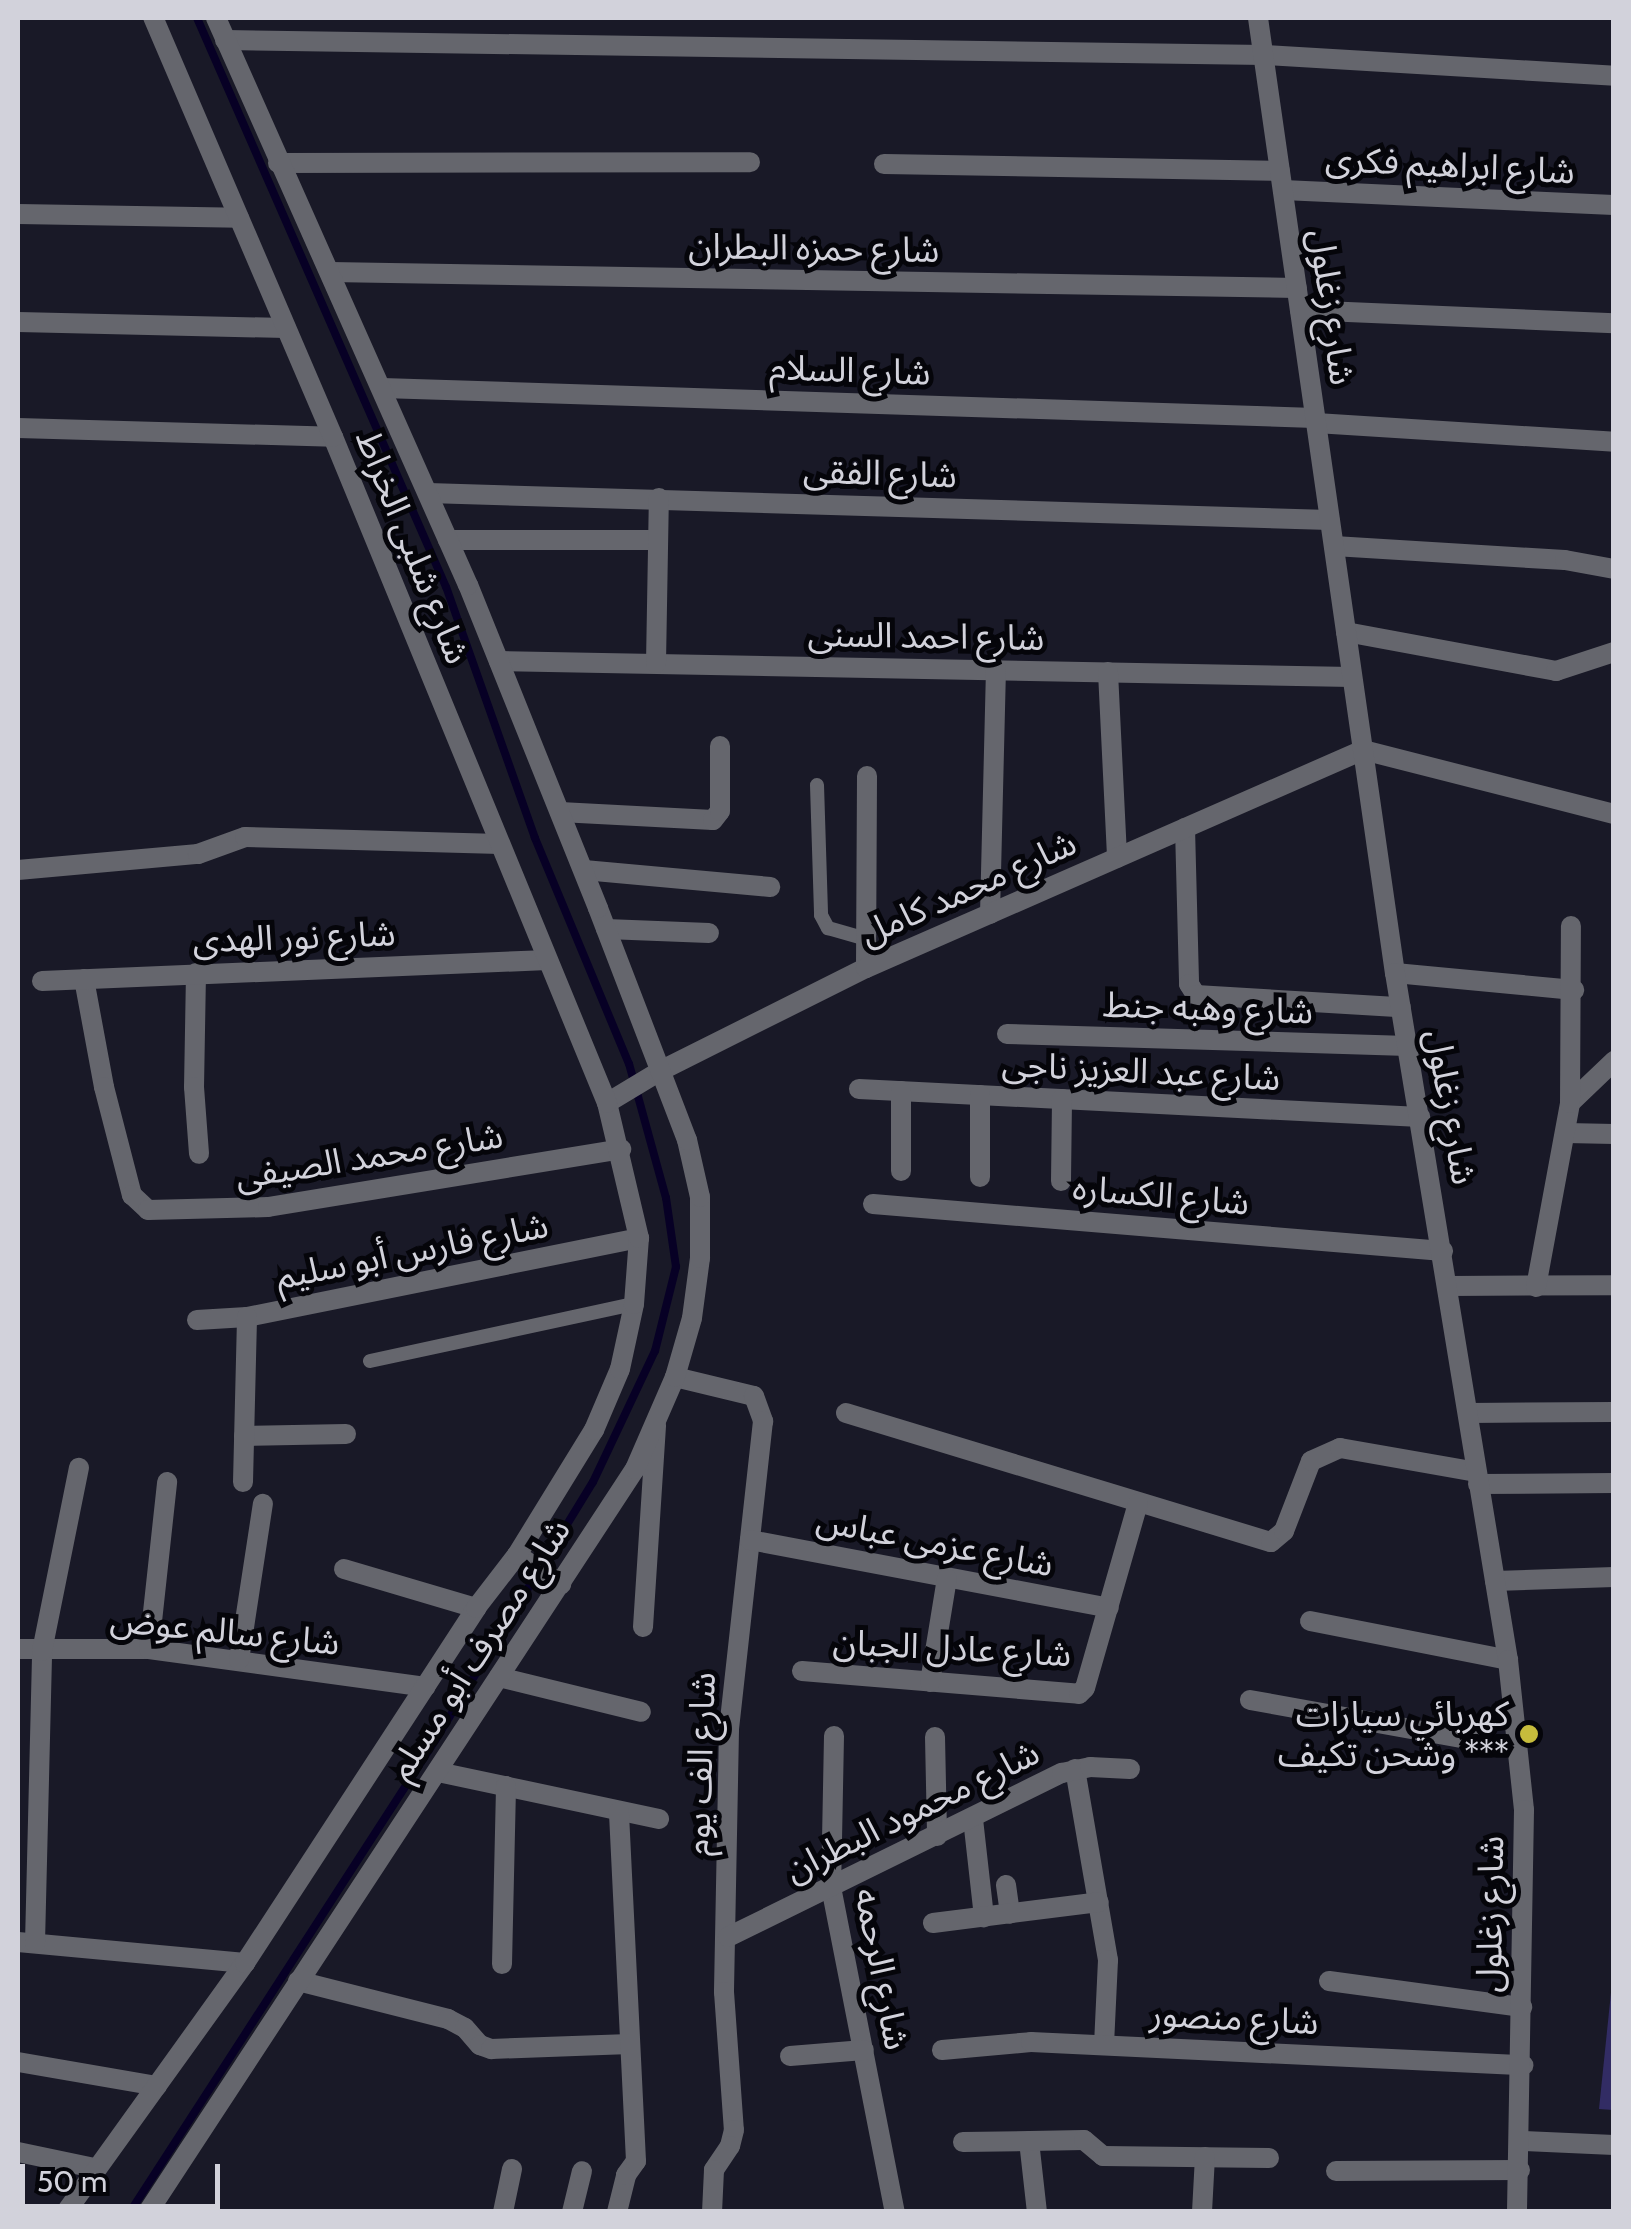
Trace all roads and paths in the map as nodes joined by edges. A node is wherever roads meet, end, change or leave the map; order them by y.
1 (153, 18) edge
2 (216, 18) edge
3 (1258, 18) edge
4 (225, 40) junction
5 (1265, 55) junction
6 (1614, 76) edge
7 (750, 162) dead end
8 (278, 163) junction
9 (884, 164) dead end
10 (1282, 181) junction
11 (1614, 205) edge
12 (18, 214) edge
13 (239, 218) junction
14 (330, 272) junction
15 (1296, 288) junction
16 (1300, 310) junction
17 (18, 322) edge
18 (1614, 323) edge
19 (286, 328) junction
20 (382, 388) junction
21 (1316, 420) junction
22 (18, 428) edge
23 (333, 437) junction
24 (1614, 442) edge
25 (428, 493) junction
26 (659, 498) junction
27 (1330, 520) junction
28 (448, 540) junction
29 (658, 540) junction
30 (1334, 546) junction
31 (1614, 569) edge
32 (1346, 632) junction
33 (1614, 652) edge
34 (499, 661) junction
35 (656, 663) junction
36 (996, 670) junction
37 (1108, 672) junction
38 (1352, 677) junction
39 (720, 746) dead end
40 (1363, 750) junction
41 (868, 776) dead end
42 (817, 784) dead end
43 (560, 812) junction
44 (1614, 814) edge
45 (1186, 828) junction
46 (500, 844) junction
47 (1117, 858) junction
48 (18, 870) edge
49 (584, 870) junction
50 (770, 887) dead end
51 (990, 914) junction
52 (1571, 926) dead end
53 (606, 928) junction
54 (708, 933) dead end
55 (866, 938) junction
56 (548, 960) junction
57 (866, 968) junction
58 (1395, 972) junction
59 (196, 973) junction
60 (84, 979) junction
61 (42, 981) dead end
62 (1574, 990) junction
63 (1400, 1007) junction
64 (1007, 1034) dead end
65 (1408, 1046) junction
66 (1614, 1061) edge
67 (654, 1075) junction
68 (859, 1089) dead end
69 (900, 1092) junction
70 (980, 1095) junction
71 (613, 1099) junction
72 (1062, 1099) junction
73 (1570, 1103) junction
74 (1420, 1117) junction
75 (1566, 1133) junction
76 (1614, 1134) edge
77 (621, 1149) junction
78 (199, 1154) dead end
79 (901, 1170) dead end
80 (980, 1177) dead end
81 (1061, 1181) dead end
82 (873, 1204) dead end
83 (639, 1238) junction
84 (1443, 1251) junction
85 (1614, 1285) edge
86 (1449, 1286) junction
87 (1536, 1286) junction
88 (634, 1304) junction
89 (246, 1317) junction
90 (197, 1320) dead end
91 (370, 1360) dead end
92 (675, 1378) junction
93 (1614, 1412) edge
94 (846, 1413) dead end
95 (1468, 1413) junction
96 (656, 1424) junction
97 (346, 1434) dead end
98 (244, 1436) junction
99 (79, 1468) dead end
100 (1477, 1478) junction
101 (167, 1482) dead end
102 (243, 1482) dead end
103 (1614, 1483) edge
104 (1138, 1503) junction
105 (263, 1504) dead end
106 (750, 1540) junction
107 (524, 1561) junction
108 (344, 1569) dead end
109 (1614, 1577) edge
110 (947, 1578) junction
111 (1494, 1581) junction
112 (557, 1582) junction
113 (476, 1608) junction
114 (1108, 1608) junction
115 (1310, 1622) dead end
116 (643, 1627) dead end
117 (18, 1649) edge
118 (149, 1649) junction
119 (42, 1651) junction
120 (240, 1660) junction
121 (1508, 1660) junction
122 (802, 1671) dead end
123 (499, 1678) junction
124 (930, 1682) junction
125 (425, 1687) junction
126 (1250, 1700) dead end
127 (641, 1712) dead end
128 (834, 1736) dead end
129 (935, 1737) dead end
130 (1517, 1748) junction
131 (1075, 1770) junction
132 (1130, 1770) dead end
133 (438, 1772) junction
134 (506, 1786) junction
135 (620, 1811) junction
136 (659, 1819) dead end
137 (973, 1819) junction
138 (937, 1836) junction
139 (1006, 1885) dead end
140 (832, 1887) junction
141 (1100, 1902) junction
142 (1010, 1914) junction
143 (984, 1917) junction
144 (932, 1924) dead end
145 (728, 1937) junction
146 (26, 1942) edge
147 (245, 1963) junction
148 (502, 1964) dead end
149 (298, 1981) junction
150 (1329, 1981) dead end
151 (1522, 2007) junction
152 (630, 2044) junction
153 (1104, 2045) junction
154 (864, 2050) junction
155 (942, 2050) dead end
156 (790, 2056) dead end
157 (18, 2062) edge
158 (1523, 2065) junction
159 (157, 2086) junction
160 (1029, 2141) junction
161 (1522, 2141) junction
162 (963, 2142) dead end
163 (1614, 2144) edge
164 (18, 2152) edge
165 (1204, 2157) junction
166 (1269, 2158) dead end
167 (94, 2168) junction
168 (512, 2169) dead end
169 (1520, 2170) junction
170 (582, 2171) dead end
171 (1336, 2171) dead end
172 (66, 2212) edge
173 (148, 2212) edge
174 (503, 2212) edge
175 (572, 2212) edge
176 (617, 2212) edge
177 (712, 2212) edge
178 (896, 2212) edge
179 (1037, 2212) edge
180 (1202, 2212) edge
181 (1517, 2212) edge

1 - 13 street, شارع شلبى الخراط
2 - 4 street, شارع شلبى الخراط
3 - 5 street, شارع زغلول
4 - 5 street
4 - 8 street, شارع شلبى الخراط
5 - 6 street
5 - 10 street, شارع زغلول
7 - 8 street
8 - 14 street, شارع شلبى الخراط
9 - 10 street, شارع ابراهيم فكرى
10 - 11 street, شارع ابراهيم فكرى
10 - 15 street, شارع زغلول
12 - 13 street
13 - 19 street, شارع شلبى الخراط
14 - 15 street, شارع حمزه البطران
14 - 20 street, شارع شلبى الخراط
15 - 16 street, شارع زغلول
16 - 18 street
16 - 21 street, شارع زغلول
17 - 19 street
19 - 23 street, شارع شلبى الخراط
20 - 21 street, شارع السلام
20 - 25 street, شارع شلبى الخراط
21 - 24 street, شارع السلام
21 - 27 street, شارع زغلول
22 - 23 street
23 - 46 street, شارع شلبى الخراط
25 - 26 street, شارع الفقى
25 - 28 street, شارع شلبى الخراط
26 - 27 street, شارع الفقى
26 - 29 street
27 - 30 street, شارع زغلول
28 - 29 street
28 - 34 street, شارع شلبى الخراط
29 - 35 street
30 - 31 street
30 - 32 street, شارع زغلول
32 - 33 street
32 - 38 street, شارع زغلول
34 - 35 street, شارع احمد السنى
34 - 43 street, شارع شلبى الخراط
35 - 36 street, شارع احمد السنى
36 - 37 street, شارع احمد السنى
36 - 51 street
37 - 38 street, شارع احمد السنى
37 - 47 street
38 - 40 street, شارع زغلول
39 - 43 street
40 - 44 street
40 - 45 street, شارع محمد كامل
40 - 58 street, شارع زغلول
41 - 55 street
42 - 55 lane
43 - 49 street, شارع شلبى الخراط
45 - 47 street, شارع محمد كامل
45 - 63 street
46 - 48 street
46 - 56 street, شارع شلبى الخراط
47 - 51 street, شارع محمد كامل
49 - 50 street
49 - 53 street, شارع شلبى الخراط
51 - 57 street, شارع محمد كامل
52 - 62 street
53 - 54 street
53 - 67 street, شارع شلبى الخراط
55 - 57 street
56 - 59 street, شارع نور الهدى
56 - 71 street, شارع شلبى الخراط
57 - 67 street, شارع محمد كامل
58 - 62 street
58 - 63 street, شارع زغلول
59 - 60 street, شارع نور الهدى
59 - 78 street
60 - 61 street, شارع نور الهدى
60 - 77 street, شارع محمد الصيفى
62 - 73 street
63 - 65 street, شارع زغلول
64 - 65 street, شارع وهبه جنط
65 - 74 street, شارع زغلول
66 - 73 street
67 - 71 street, شارع محمد كامل
67 - 92 street, شارع مصرف أبو مسلم
68 - 69 street, شارع عبد العزيز ناجى
69 - 70 street, شارع عبد العزيز ناجى
69 - 79 street
70 - 72 street, شارع عبد العزيز ناجى
70 - 80 street
71 - 77 street, شارع مصرف أبو مسلم
72 - 74 street, شارع عبد العزيز ناجى
72 - 81 street
73 - 75 street
74 - 84 street, شارع زغلول
75 - 76 street
75 - 87 street
77 - 83 street, شارع مصرف أبو مسلم
82 - 84 street, شارع الكساره
83 - 88 street, شارع مصرف أبو مسلم
83 - 89 street, شارع فارس أبو سليم
84 - 86 street, شارع زغلول
85 - 87 street
86 - 87 street
86 - 95 street, شارع زغلول
88 - 91 lane
88 - 107 street, شارع مصرف أبو مسلم
89 - 90 street, شارع فارس أبو سليم
89 - 98 street
92 - 96 street, شارع مصرف أبو مسلم
92 - 106 street, شارع الف يوم
93 - 95 street
94 - 104 street
95 - 100 street, شارع زغلول
96 - 112 street, شارع مصرف أبو مسلم
96 - 116 street
97 - 98 street
98 - 102 street
99 - 119 street
100 - 103 street
100 - 104 street
100 - 111 street, شارع زغلول
101 - 118 street
104 - 114 street, شارع عادل الجبان
105 - 120 street
106 - 110 street, شارع عزمى عباس
106 - 145 street, شارع الف يوم
107 - 112 street
107 - 113 street, شارع مصرف أبو مسلم
108 - 113 street
109 - 111 street
110 - 114 street, شارع عزمى عباس
110 - 124 street
111 - 121 street, شارع زغلول
112 - 123 street, شارع مصرف أبو مسلم
113 - 125 street, شارع مصرف أبو مسلم
114 - 124 street, شارع عادل الجبان
115 - 121 street
117 - 119 street, شارع سالم عوض
118 - 119 street, شارع سالم عوض
118 - 120 street, شارع سالم عوض
119 - 146 street
120 - 125 street, شارع سالم عوض
121 - 130 street, شارع زغلول
122 - 124 street, شارع عادل الجبان
123 - 127 street
123 - 133 street, شارع مصرف أبو مسلم
125 - 147 street, شارع مصرف أبو مسلم
126 - 130 street
128 - 140 street, شارع الرحمه
129 - 138 street
130 - 151 street, شارع زغلول
131 - 132 street, شارع محمود البطران
131 - 137 street, شارع محمود البطران
131 - 141 street
133 - 134 street
133 - 149 street, شارع مصرف أبو مسلم
134 - 135 street
134 - 148 street
135 - 136 street
135 - 152 street
137 - 138 street, شارع محمود البطران
137 - 143 street
138 - 140 street, شارع محمود البطران
139 - 142 street
140 - 145 street, شارع محمود البطران
140 - 154 street, شارع الرحمه
141 - 142 street
141 - 153 street
142 - 143 street
143 - 144 street
145 - 177 street, شارع الف يوم
146 - 147 street
147 - 159 street, شارع مصرف أبو مسلم
149 - 152 street
149 - 173 street, شارع مصرف أبو مسلم
150 - 151 street
151 - 158 street, شارع زغلول
152 - 176 street
153 - 155 street, شارع منصور
153 - 158 street, شارع منصور
154 - 156 street
154 - 178 street, شارع الرحمه
157 - 159 street
158 - 161 street, شارع زغلول
159 - 167 street, شارع مصرف أبو مسلم
160 - 162 street
160 - 165 street
160 - 179 street
161 - 163 street
161 - 169 street, شارع زغلول
164 - 167 street
165 - 166 street
165 - 180 street
167 - 172 street, شارع مصرف أبو مسلم
168 - 174 street
169 - 171 street
169 - 181 street, شارع زغلول
170 - 175 street

